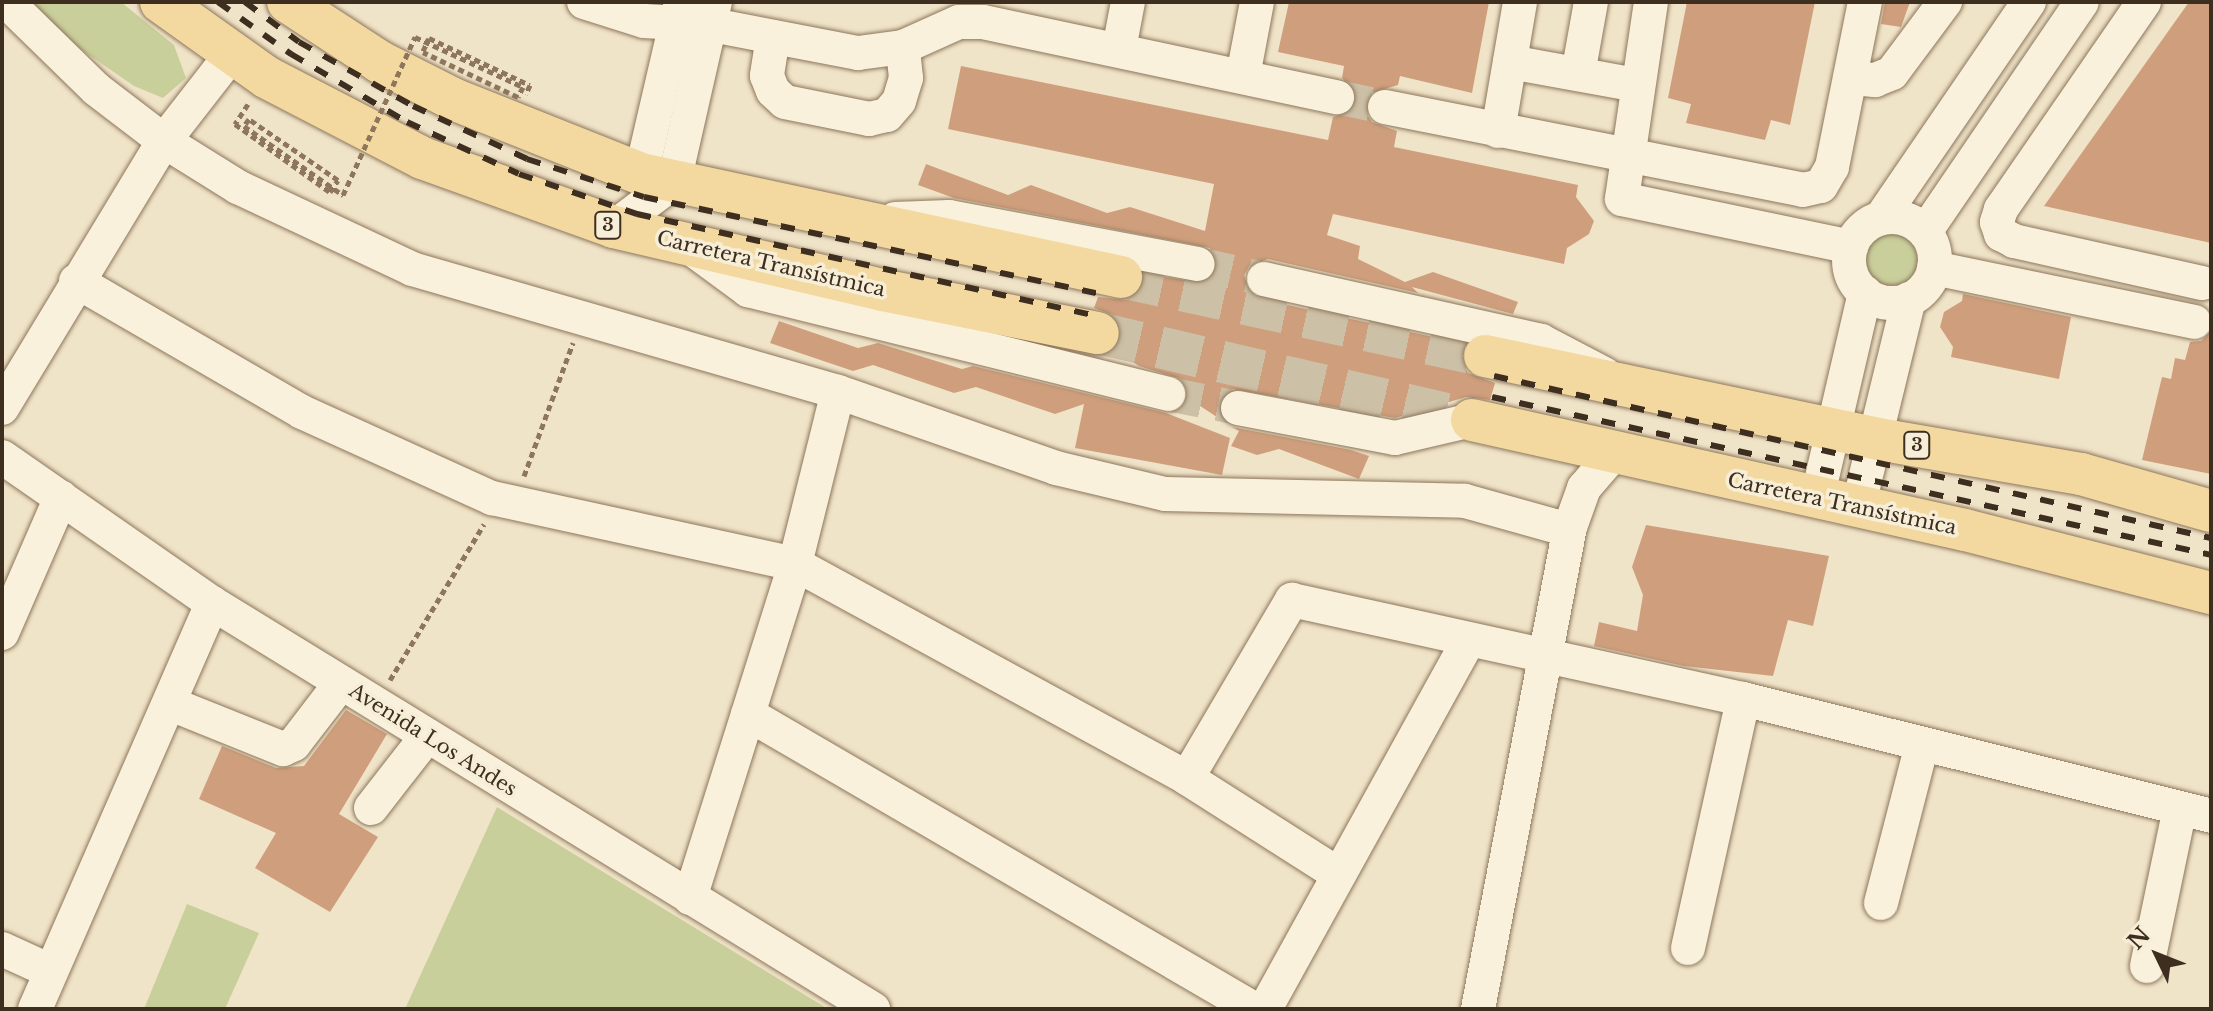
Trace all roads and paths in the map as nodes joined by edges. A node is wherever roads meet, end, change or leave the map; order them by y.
1 (7, 2) edge
2 (161, 2) edge
3 (288, 2) edge
4 (584, 2) edge
5 (1128, 2) edge
6 (1520, 2) edge
7 (1591, 2) edge
8 (1651, 2) edge
9 (1865, 2) edge
10 (1945, 2) edge
11 (2029, 2) edge
12 (2082, 2) edge
13 (2144, 2) edge
14 (1253, 3) edge
15 (713, 13) edge
16 (679, 14) edge
17 (773, 37) junction
18 (903, 47) junction
19 (1119, 49) junction
20 (231, 55) junction
21 (1510, 62) junction
22 (1578, 74) junction
23 (1243, 76) junction
24 (266, 77) junction
25 (1850, 78) junction
26 (1636, 85) junction
27 (1337, 97) tunnel mouth
28 (1385, 107) tunnel mouth
29 (513, 124) junction
30 (1498, 131) junction
31 (164, 141) junction
32 (1626, 152) junction
33 (658, 178) junction
34 (1881, 218) junction
35 (871, 224) junction
36 (614, 227) junction
37 (1925, 232) junction
38 (684, 243) junction
39 (1851, 247) junction
40 (1198, 264) tunnel mouth
41 (1934, 268) junction
42 (1121, 277) tunnel mouth
43 (1264, 279) tunnel mouth
44 (76, 281) junction
45 (1865, 292) junction
46 (1909, 299) junction
47 (583, 316) junction
48 (1098, 333) tunnel mouth
49 (1485, 356) tunnel mouth
50 (1622, 384) junction
51 (838, 392) junction
52 (1168, 394) tunnel mouth
53 (2, 408) edge
54 (1238, 408) tunnel mouth
55 (1472, 420) joint
56 (1835, 430) junction
57 (1878, 439) junction
58 (1614, 453) junction
59 (2, 457) edge
60 (61, 497) junction
61 (1817, 499) junction
62 (506, 502) junction
63 (1858, 508) junction
64 (2211, 511) edge
65 (1569, 530) junction
66 (795, 564) junction
67 (2211, 593) edge
68 (212, 603) junction
69 (2, 633) edge
70 (1468, 641) junction
71 (1546, 660) junction
72 (341, 683) junction
73 (1743, 699) junction
74 (171, 704) junction
75 (375, 705) junction
76 (748, 714) junction
77 (427, 736) junction
78 (1922, 745) junction
79 (1187, 778) junction
80 (371, 808) dead end
81 (2196, 812) edge
82 (1339, 875) junction
83 (690, 898) junction
84 (1881, 903) dead end
85 (1688, 948) dead end
86 (2, 949) edge
87 (2147, 966) dead end
88 (50, 971) junction
89 (35, 1009) edge
90 (873, 1009) edge
91 (1254, 1009) edge
92 (1265, 1009) edge
93 (1478, 1009) edge

1 - 31 street
2 - 20 main road, Carretera Transístmica / 3
3 - 29 main road
4 - 16 street
5 - 19 street
6 - 21 street
7 - 22 street
8 - 26 street
9 - 25 street
10 - 25 street
11 - 34 street
12 - 37 street
13 - 41 street
14 - 23 street
15 - 16 street
15 - 17 street
15 - 33 street
16 - 33 street
17 - 18 street
17 - 18 street
18 - 19 street
19 - 23 street
20 - 24 main road, Carretera Transístmica / 3
20 - 31 street
21 - 22 street
21 - 30 street
22 - 26 street
23 - 27 street
24 - 29 path, bridge
24 - 36 main road, Carretera Transístmica / 3
25 - 32 street
26 - 32 street
28 - 30 street
29 - 33 main road
30 - 32 street
31 - 44 street
31 - 47 street
32 - 39 street
33 - 35 main road
33 - 36 street
34 - 37 street
34 - 39 street
35 - 40 street
35 - 42 main road
36 - 38 main road, Carretera Transístmica / 3
37 - 41 street
38 - 48 main road, Carretera Transístmica / 3
38 - 52 street
39 - 45 street
41 - 46 street
43 - 50 street
44 - 53 street
44 - 62 street
45 - 46 street
45 - 56 street
46 - 57 street
47 - 51 street
47 - 62 path
49 - 50 main road, 3
50 - 56 main road, 3
51 - 65 street
51 - 66 street
54 - 55 street
55 - 58 main road, Carretera Transístmica
56 - 57 main road, 3
56 - 61 street
57 - 63 street
57 - 64 main road, 3
58 - 61 main road, Carretera Transístmica
58 - 65 street
59 - 60 street, Avenida Los Andes
60 - 68 street, Avenida Los Andes
60 - 69 street
61 - 63 main road, Carretera Transístmica
62 - 66 street
62 - 75 path
63 - 67 main road, Carretera Transístmica
65 - 71 street
66 - 76 street
66 - 79 street
68 - 72 street, Avenida Los Andes
68 - 74 street
70 - 71 street
70 - 79 street
70 - 82 street
71 - 73 street
71 - 93 street
72 - 74 street
72 - 75 street, Avenida Los Andes
73 - 78 street
73 - 85 street
74 - 88 street
75 - 77 street, Avenida Los Andes
76 - 83 street
76 - 91 street
77 - 80 street
77 - 83 street, Avenida Los Andes
78 - 81 street
78 - 84 street
79 - 82 street
81 - 87 street
82 - 92 street
83 - 90 street, Avenida Los Andes
86 - 88 street
88 - 89 street

